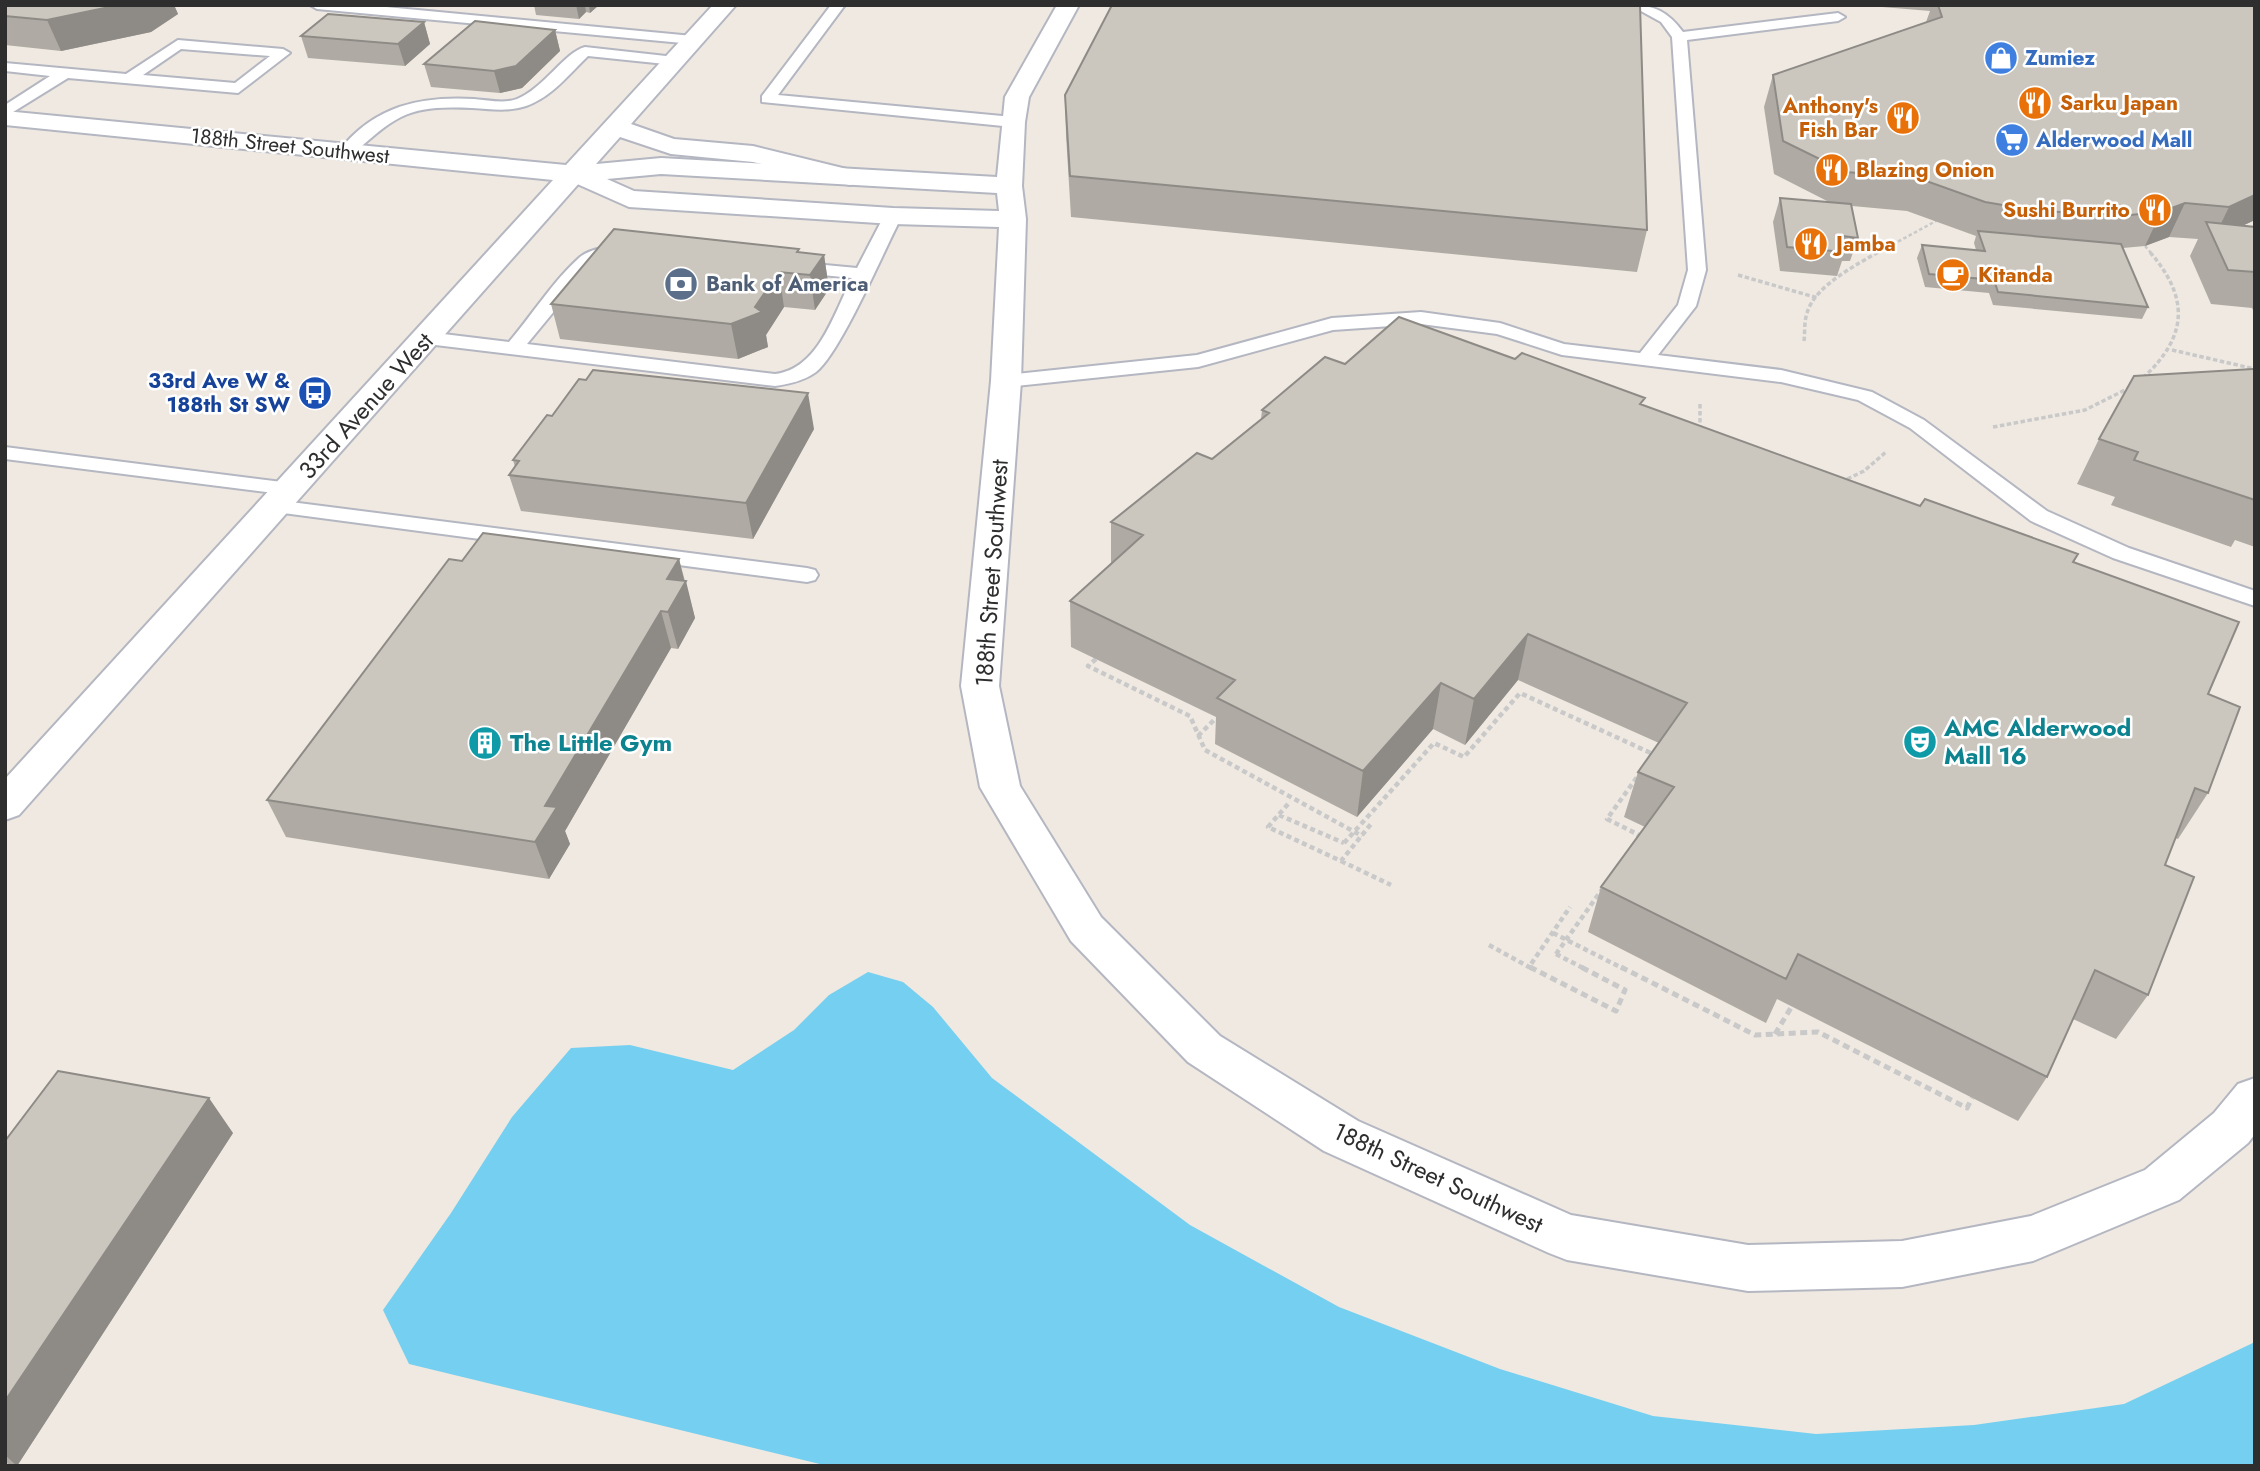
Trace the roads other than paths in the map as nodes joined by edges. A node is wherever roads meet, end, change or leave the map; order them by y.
1 (317, 5) edge
2 (725, 5) edge
3 (838, 5) edge
4 (1068, 5) edge
5 (1637, 5) edge
6 (381, 8) edge
7 (1838, 17) dead end
8 (1679, 37) junction
9 (693, 40) junction
10 (674, 61) junction
11 (5, 67) edge
12 (65, 73) junction
13 (128, 79) junction
14 (5, 112) edge
15 (5, 118) edge
16 (1013, 122) junction
17 (615, 128) junction
18 (347, 152) junction
19 (575, 173) junction
20 (850, 177) junction
21 (1011, 202) junction
22 (893, 216) junction
23 (636, 254) edge
24 (769, 265) edge
25 (863, 274) junction
26 (427, 338) junction
27 (514, 348) junction
28 (1644, 361) junction
29 (1006, 381) junction
30 (5, 453) edge
31 (283, 498) junction
32 (807, 575) dead end
33 (2255, 599) edge
34 (5, 805) edge
35 (2255, 1098) edge

1 - 6 lane
2 - 9 street, 33rd Avenue West
3 - 16 lane
4 - 16 street
5 - 8 lane
6 - 9 lane
7 - 8 lane
8 - 28 lane
9 - 10 street, 33rd Avenue West
10 - 17 street, 33rd Avenue West
10 - 18 lane
11 - 12 lane
12 - 13 lane
12 - 14 lane
13 - 13 lane
15 - 18 street, 188th Street Southwest
16 - 21 street
17 - 19 street, 33rd Avenue West
17 - 20 street
18 - 19 street, 188th Street Southwest
19 - 20 street, 188th Street Southwest
19 - 22 street, 188th Street Southwest
19 - 26 street, 33rd Avenue West
20 - 21 street, 188th Street Southwest
21 - 22 street, 188th Street Southwest
21 - 29 street, 188th Street Southwest
22 - 25 lane
23 - 27 lane
24 - 25 lane
25 - 27 lane
26 - 27 lane
26 - 31 street, 33rd Avenue West
28 - 29 lane
28 - 33 lane
29 - 35 street, 188th Street Southwest
30 - 31 lane
31 - 32 lane
31 - 34 street, 33rd Avenue West

